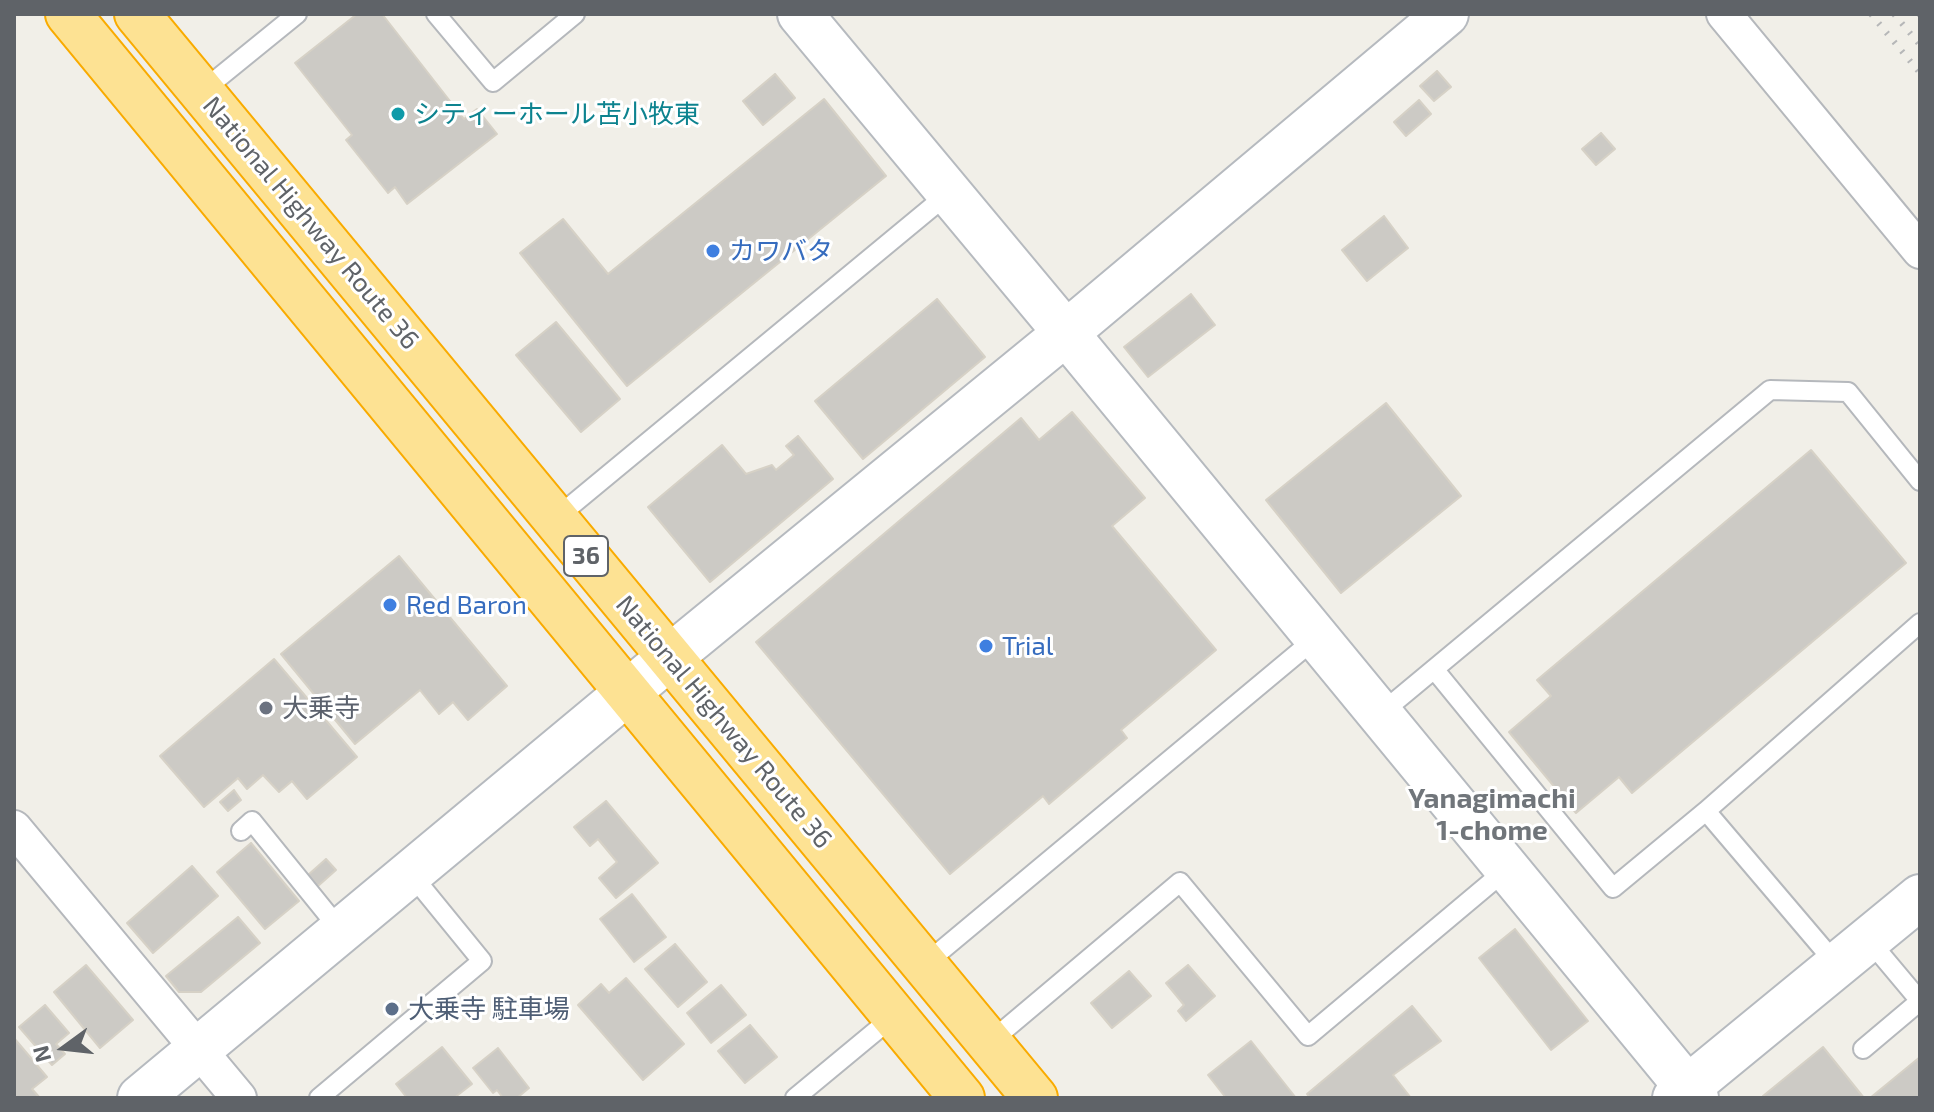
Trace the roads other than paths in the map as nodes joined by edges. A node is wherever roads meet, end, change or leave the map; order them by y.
1 (68, 14) edge
2 (137, 14) edge
3 (297, 14) edge
4 (436, 14) edge
5 (575, 14) edge
6 (800, 14) edge
7 (1446, 14) edge
8 (1724, 14) edge
9 (201, 92) junction
10 (949, 193) junction
11 (1920, 251) edge
12 (1066, 333) junction
13 (1920, 481) edge
14 (556, 518) junction
15 (1920, 623) edge
16 (1316, 638) junction
17 (670, 657) junction
18 (1434, 669) junction
19 (629, 692) junction
20 (1380, 714) junction
21 (1706, 811) junction
22 (14, 828) edge
23 (241, 831) dead end
24 (1507, 869) junction
25 (411, 874) junction
26 (1920, 897) edge
27 (341, 931) junction
28 (1853, 952) junction
29 (925, 964) junction
30 (894, 1016) junction
31 (990, 1042) junction
32 (199, 1049) junction
33 (1863, 1049) dead end
34 (1686, 1095) edge
35 (140, 1098) edge
36 (239, 1098) edge
37 (319, 1098) edge
38 (795, 1098) edge
39 (962, 1098) edge
40 (1035, 1098) edge

1 - 19 highway, National Highway Route 36 / 36
2 - 9 highway, National Highway Route 36 / 36
3 - 9 lane
4 - 5 lane
6 - 10 street
7 - 12 street
8 - 11 street
9 - 14 highway, National Highway Route 36 / 36
10 - 12 street
10 - 14 lane
12 - 16 street
12 - 17 street
13 - 18 lane
14 - 17 highway, National Highway Route 36 / 36
15 - 21 lane
16 - 20 street
16 - 29 lane
17 - 19 street
17 - 29 highway, National Highway Route 36 / 36
18 - 20 lane
18 - 21 lane
19 - 25 street
19 - 30 highway, National Highway Route 36 / 36
20 - 24 street
21 - 28 lane
22 - 32 street
23 - 27 lane
24 - 31 lane
24 - 34 street
25 - 27 street
25 - 37 lane
26 - 28 street
27 - 32 street
28 - 33 lane
28 - 34 street
29 - 31 highway, National Highway Route 36 / 36
30 - 38 lane
30 - 39 highway, National Highway Route 36 / 36
31 - 40 highway, National Highway Route 36 / 36
32 - 35 street
32 - 36 street

